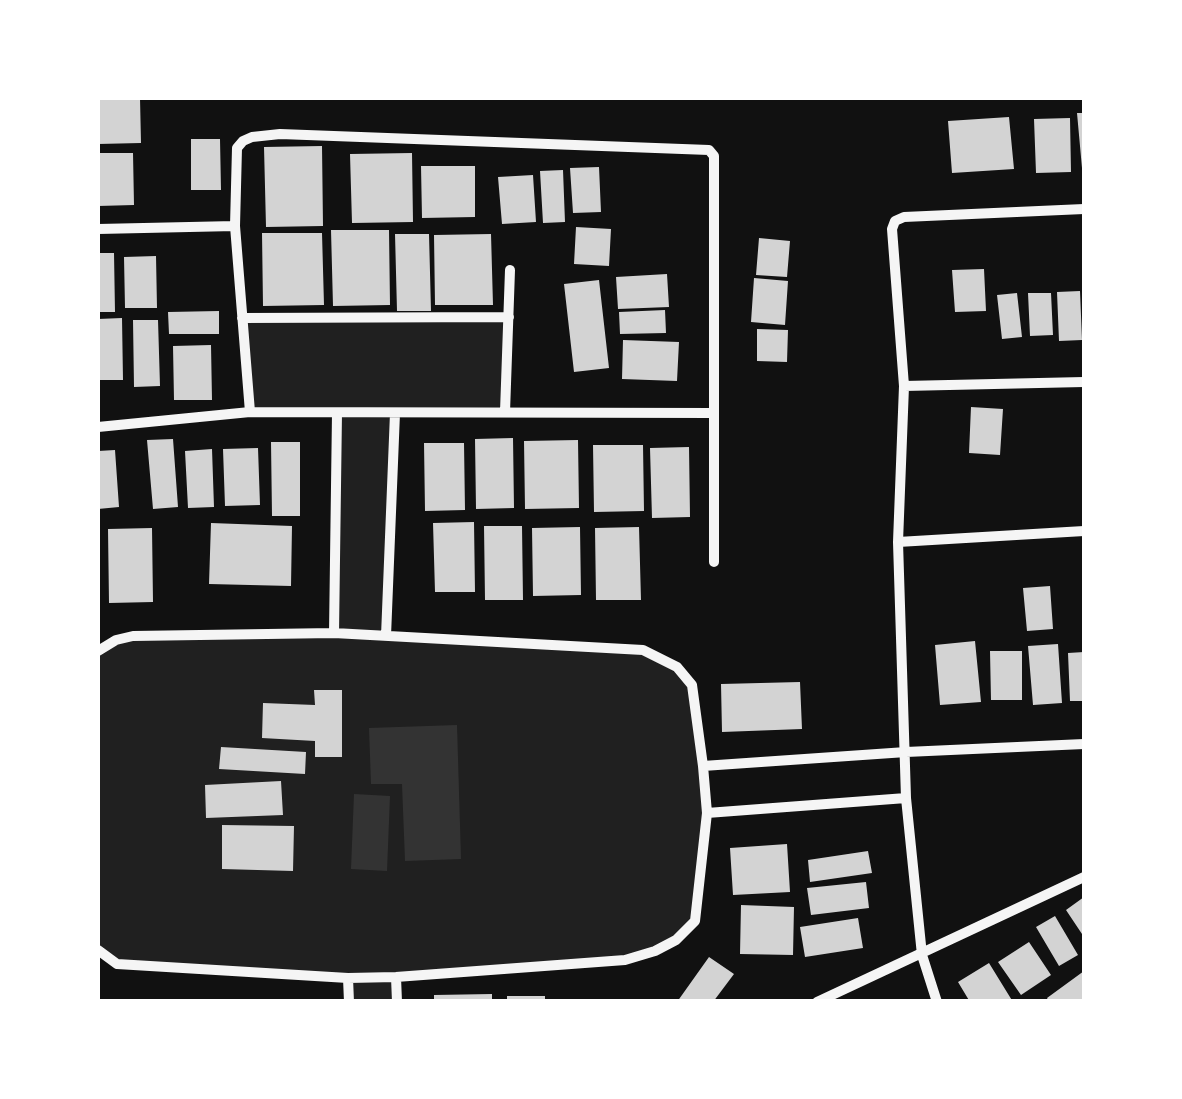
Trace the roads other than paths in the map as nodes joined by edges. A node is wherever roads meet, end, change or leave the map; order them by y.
1 (1084, 209) edge
2 (236, 226) junction
3 (98, 229) edge
4 (510, 270) dead end
5 (509, 317) junction
6 (242, 318) junction
7 (1084, 382) edge
8 (904, 386) junction
9 (250, 412) junction
10 (337, 412) junction
11 (395, 412) junction
12 (505, 412) junction
13 (713, 413) junction
14 (98, 427) edge
15 (1084, 531) edge
16 (898, 542) junction
17 (714, 562) dead end
18 (334, 633) junction
19 (386, 636) junction
20 (98, 651) edge
21 (1084, 744) edge
22 (906, 752) junction
23 (703, 766) junction
24 (906, 798) junction
25 (706, 814) junction
26 (1084, 877) edge
27 (98, 950) edge
28 (922, 955) junction
29 (348, 978) junction
30 (396, 978) junction
31 (349, 1002) edge
32 (397, 1002) edge
33 (817, 1002) edge
34 (937, 1002) edge

1 - 8 street
2 - 3 street
2 - 6 street
2 - 13 street
4 - 5 street
5 - 6 street
5 - 12 street
6 - 9 street
7 - 8 street
8 - 16 street
9 - 10 street
9 - 14 street
10 - 11 street
10 - 18 street
11 - 12 street
11 - 19 street
12 - 13 street
13 - 17 street
15 - 16 street
16 - 22 street
18 - 19 street
18 - 20 street
19 - 23 street
21 - 22 street
22 - 23 street
22 - 24 street
23 - 25 street
24 - 25 street
24 - 28 street
25 - 30 street
26 - 28 street
27 - 29 street
28 - 33 street
28 - 34 street
29 - 30 street
29 - 31 street
30 - 32 street

